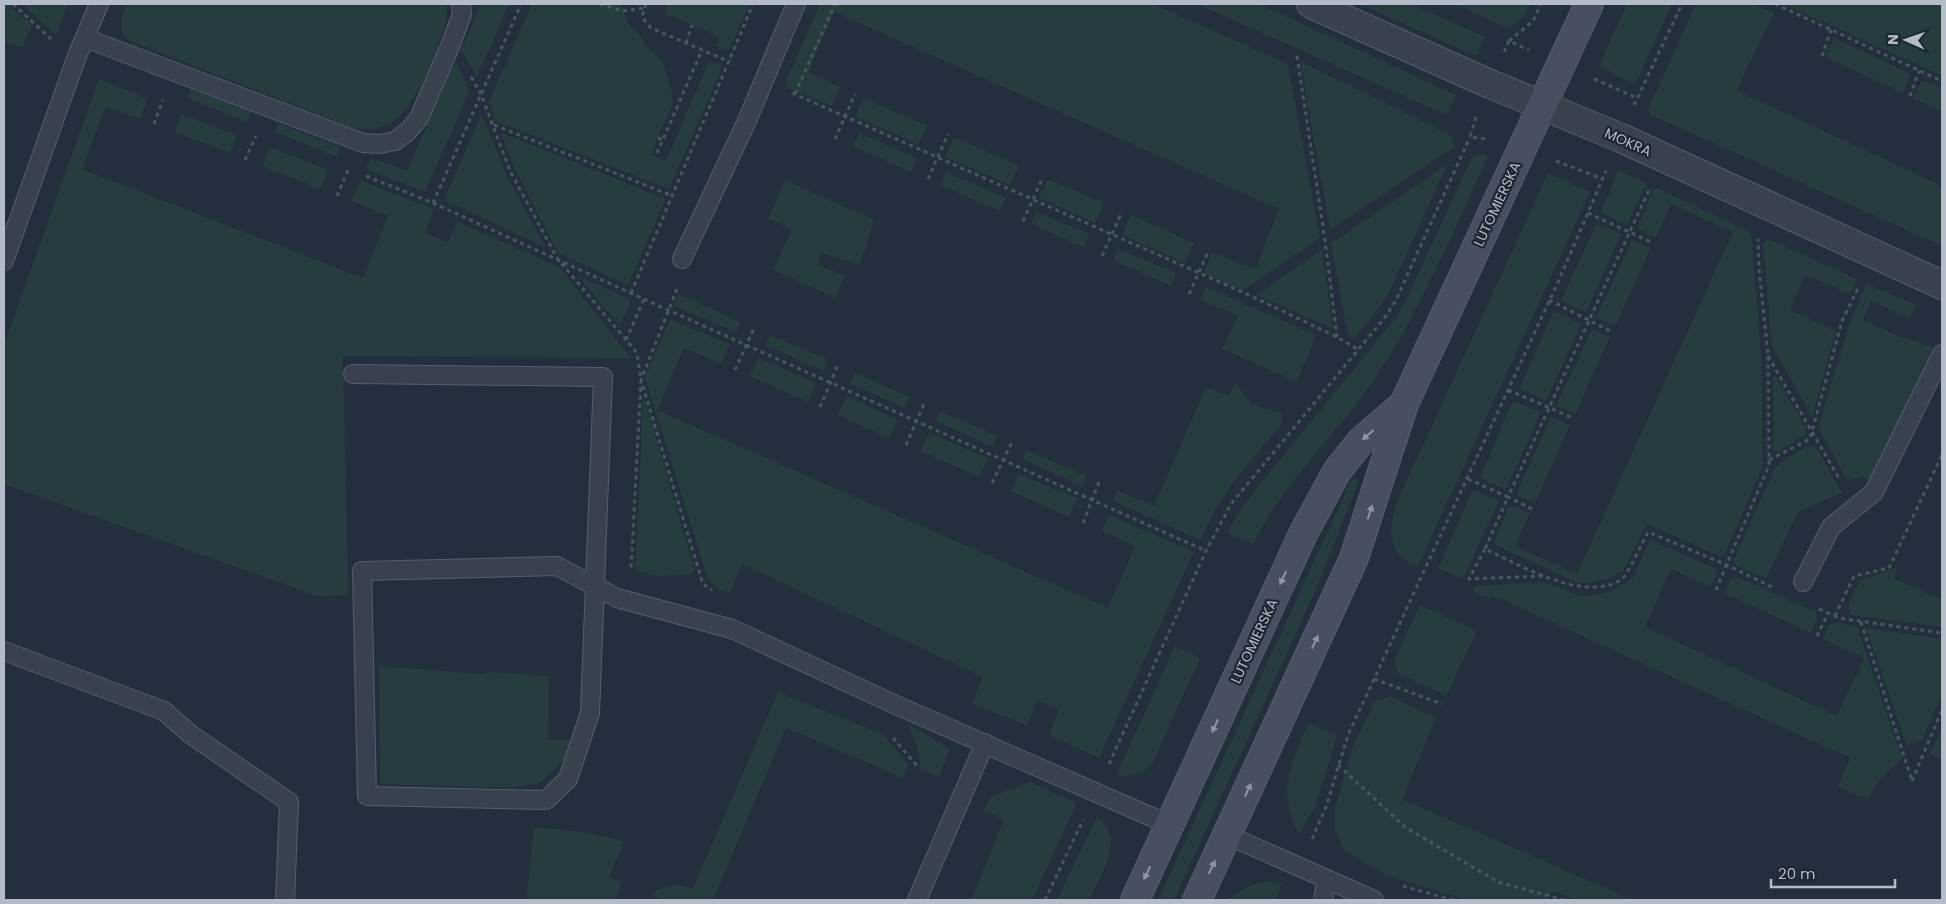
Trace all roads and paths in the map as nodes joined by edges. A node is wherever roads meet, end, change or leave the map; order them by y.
1 (13, 4) edge
2 (99, 4) edge
3 (461, 4) edge
4 (521, 4) edge
5 (600, 4) edge
6 (753, 4) edge
7 (796, 4) edge
8 (835, 4) edge
9 (1311, 4) edge
10 (1541, 4) edge
11 (1589, 4) edge
12 (1682, 4) edge
13 (1775, 4) edge
14 (645, 6) edge
15 (692, 25) dead end
16 (1831, 30) junction
17 (84, 38) junction
18 (1509, 41) dead end
19 (686, 43) junction
20 (451, 44) junction
21 (702, 50) junction
22 (77, 56) junction
23 (1297, 56) dead end
24 (1822, 56) dead end
25 (730, 62) junction
26 (1920, 71) junction
27 (764, 80) junction
28 (1942, 81) edge
29 (156, 94) dead end
30 (481, 94) junction
31 (795, 94) junction
32 (855, 94) dead end
33 (1910, 96) dead end
34 (165, 97) dead end
35 (1542, 107) junction
36 (1631, 112) dead end
37 (845, 116) junction
38 (493, 125) junction
39 (948, 134) dead end
40 (1470, 137) dead end
41 (658, 138) dead end
42 (835, 139) dead end
43 (663, 140) junction
44 (657, 153) dead end
45 (937, 157) junction
46 (348, 169) dead end
47 (1606, 170) dead end
48 (357, 172) dead end
49 (365, 176) dead end
50 (1043, 177) dead end
51 (928, 179) dead end
52 (1649, 189) dead end
53 (673, 196) junction
54 (1032, 199) junction
55 (433, 203) junction
56 (1762, 203) junction
57 (1122, 212) dead end
58 (1588, 213) junction
59 (1023, 221) dead end
60 (1630, 231) junction
61 (1111, 234) junction
62 (1653, 243) dead end
63 (1209, 250) dead end
64 (1102, 256) dead end
65 (557, 258) junction
66 (682, 259) dead end
67 (4, 261) edge
68 (1198, 273) junction
69 (1942, 285) edge
70 (678, 286) dead end
71 (1860, 286) dead end
72 (630, 293) junction
73 (1189, 294) dead end
74 (644, 299) junction
75 (1549, 300) junction
76 (668, 310) junction
77 (1589, 321) junction
78 (754, 328) dead end
79 (1612, 332) dead end
80 (1337, 337) junction
81 (626, 340) junction
82 (746, 345) junction
83 (1359, 350) junction
84 (1942, 354) edge
85 (1768, 355) junction
86 (838, 365) dead end
87 (735, 370) dead end
88 (353, 374) dead end
89 (641, 380) junction
90 (831, 383) junction
91 (1508, 390) junction
92 (924, 404) dead end
93 (1404, 404) junction
94 (820, 407) dead end
95 (1549, 408) junction
96 (1573, 418) dead end
97 (917, 421) junction
98 (1813, 431) junction
99 (1012, 442) dead end
100 (906, 445) dead end
101 (1942, 455) edge
102 (1004, 460) junction
103 (1769, 460) junction
104 (1468, 479) junction
105 (1099, 482) dead end
106 (992, 483) dead end
107 (1842, 487) dead end
108 (1508, 497) junction
109 (1092, 499) junction
110 (1532, 509) dead end
111 (1083, 523) dead end
112 (1485, 549) junction
113 (1206, 550) junction
114 (1727, 565) junction
115 (1544, 576) junction
116 (1803, 582) dead end
117 (703, 584) dead end
118 (595, 587) junction
119 (1776, 589) dead end
120 (1716, 590) dead end
121 (629, 602) junction
122 (1810, 605) dead end
123 (1828, 612) junction
124 (1835, 616) junction
125 (1861, 622) junction
126 (1942, 633) edge
127 (1818, 636) dead end
128 (4, 651) edge
129 (1374, 679) junction
130 (1442, 704) dead end
131 (1942, 710) edge
132 (985, 743) junction
133 (1338, 765) junction
134 (1096, 792) junction
135 (1170, 825) junction
136 (1227, 834) junction
137 (1310, 846) dead end
138 (1327, 880) junction
139 (1553, 899) edge
140 (285, 900) edge
141 (917, 900) edge
142 (1045, 900) edge
143 (1135, 900) edge
144 (1197, 900) edge
145 (1323, 900) edge
146 (1374, 900) edge
147 (1564, 900) edge

1 - 22 path
2 - 17 lane
3 - 20 lane
4 - 30 path
5 - 14 path
6 - 25 path
7 - 27 lane
8 - 31 path
9 - 35 street, MOKRA
10 - 18 path
11 - 35 main road, LUTOMIERSKA
12 - 36 path
13 - 16 path
14 - 19 path
15 - 19 path
16 - 24 path
16 - 26 path
17 - 20 lane
17 - 22 lane
19 - 21 path
20 - 30 path
21 - 25 path
21 - 43 path
22 - 67 lane
23 - 80 path
25 - 53 path
26 - 28 path
26 - 33 path
27 - 31 path
27 - 66 lane
29 - 34 path
30 - 38 path
30 - 55 path
31 - 37 path
32 - 37 path
35 - 56 street, MOKRA
35 - 93 main road, LUTOMIERSKA
37 - 42 path
37 - 45 path
38 - 53 path
38 - 65 path
39 - 45 path
40 - 83 path
41 - 43 path
43 - 44 path
45 - 51 path
45 - 54 path
46 - 48 path
47 - 58 path
49 - 55 path
50 - 54 path
52 - 60 path
53 - 72 path
54 - 59 path
54 - 61 path
55 - 65 path
56 - 69 street, MOKRA
56 - 85 path
57 - 61 path
58 - 60 path
58 - 75 path
60 - 62 path
60 - 77 path
61 - 64 path
61 - 68 path
63 - 68 path
65 - 72 path
65 - 81 path
68 - 73 path
68 - 80 path
70 - 76 path
71 - 98 path
72 - 74 path
74 - 76 path
74 - 81 path
75 - 77 path
75 - 91 path
76 - 82 path
76 - 89 path
77 - 79 path
77 - 95 path
78 - 82 path
80 - 83 path
81 - 89 path
82 - 87 path
82 - 90 path
83 - 113 path
84 - 116 lane
85 - 98 path
85 - 103 path
86 - 90 path
88 - 118 lane
89 - 117 path
89 - 121 path
90 - 94 path
90 - 97 path
91 - 95 path
91 - 104 path
92 - 97 path
93 -> 135 main road, LUTOMIERSKA
136 -> 93 main road, LUTOMIERSKA
95 - 96 path
95 - 108 path
97 - 100 path
97 - 102 path
98 - 103 path
98 - 107 path
99 - 102 path
101 - 124 path
102 - 106 path
102 - 109 path
103 - 114 path
104 - 108 path
104 - 129 path
105 - 109 path
108 - 110 path
108 - 112 path
109 - 111 path
109 - 113 path
112 - 115 path
112 - 115 path
113 - 134 path
114 - 115 path
114 - 119 path
114 - 120 path
118 - 118 lane
118 - 121 lane
121 - 132 lane
122 - 123 path
123 - 124 path
123 - 127 path
124 - 125 path
125 - 126 path
125 - 131 path
128 - 140 lane
129 - 130 path
129 - 133 path
132 - 134 lane
132 - 141 lane
133 - 137 path
133 - 139 path
134 - 135 lane
134 - 142 path
135 -> 143 main road, LUTOMIERSKA
136 - 138 lane
144 -> 136 main road, LUTOMIERSKA
138 - 145 lane
138 - 146 lane
139 - 147 path

